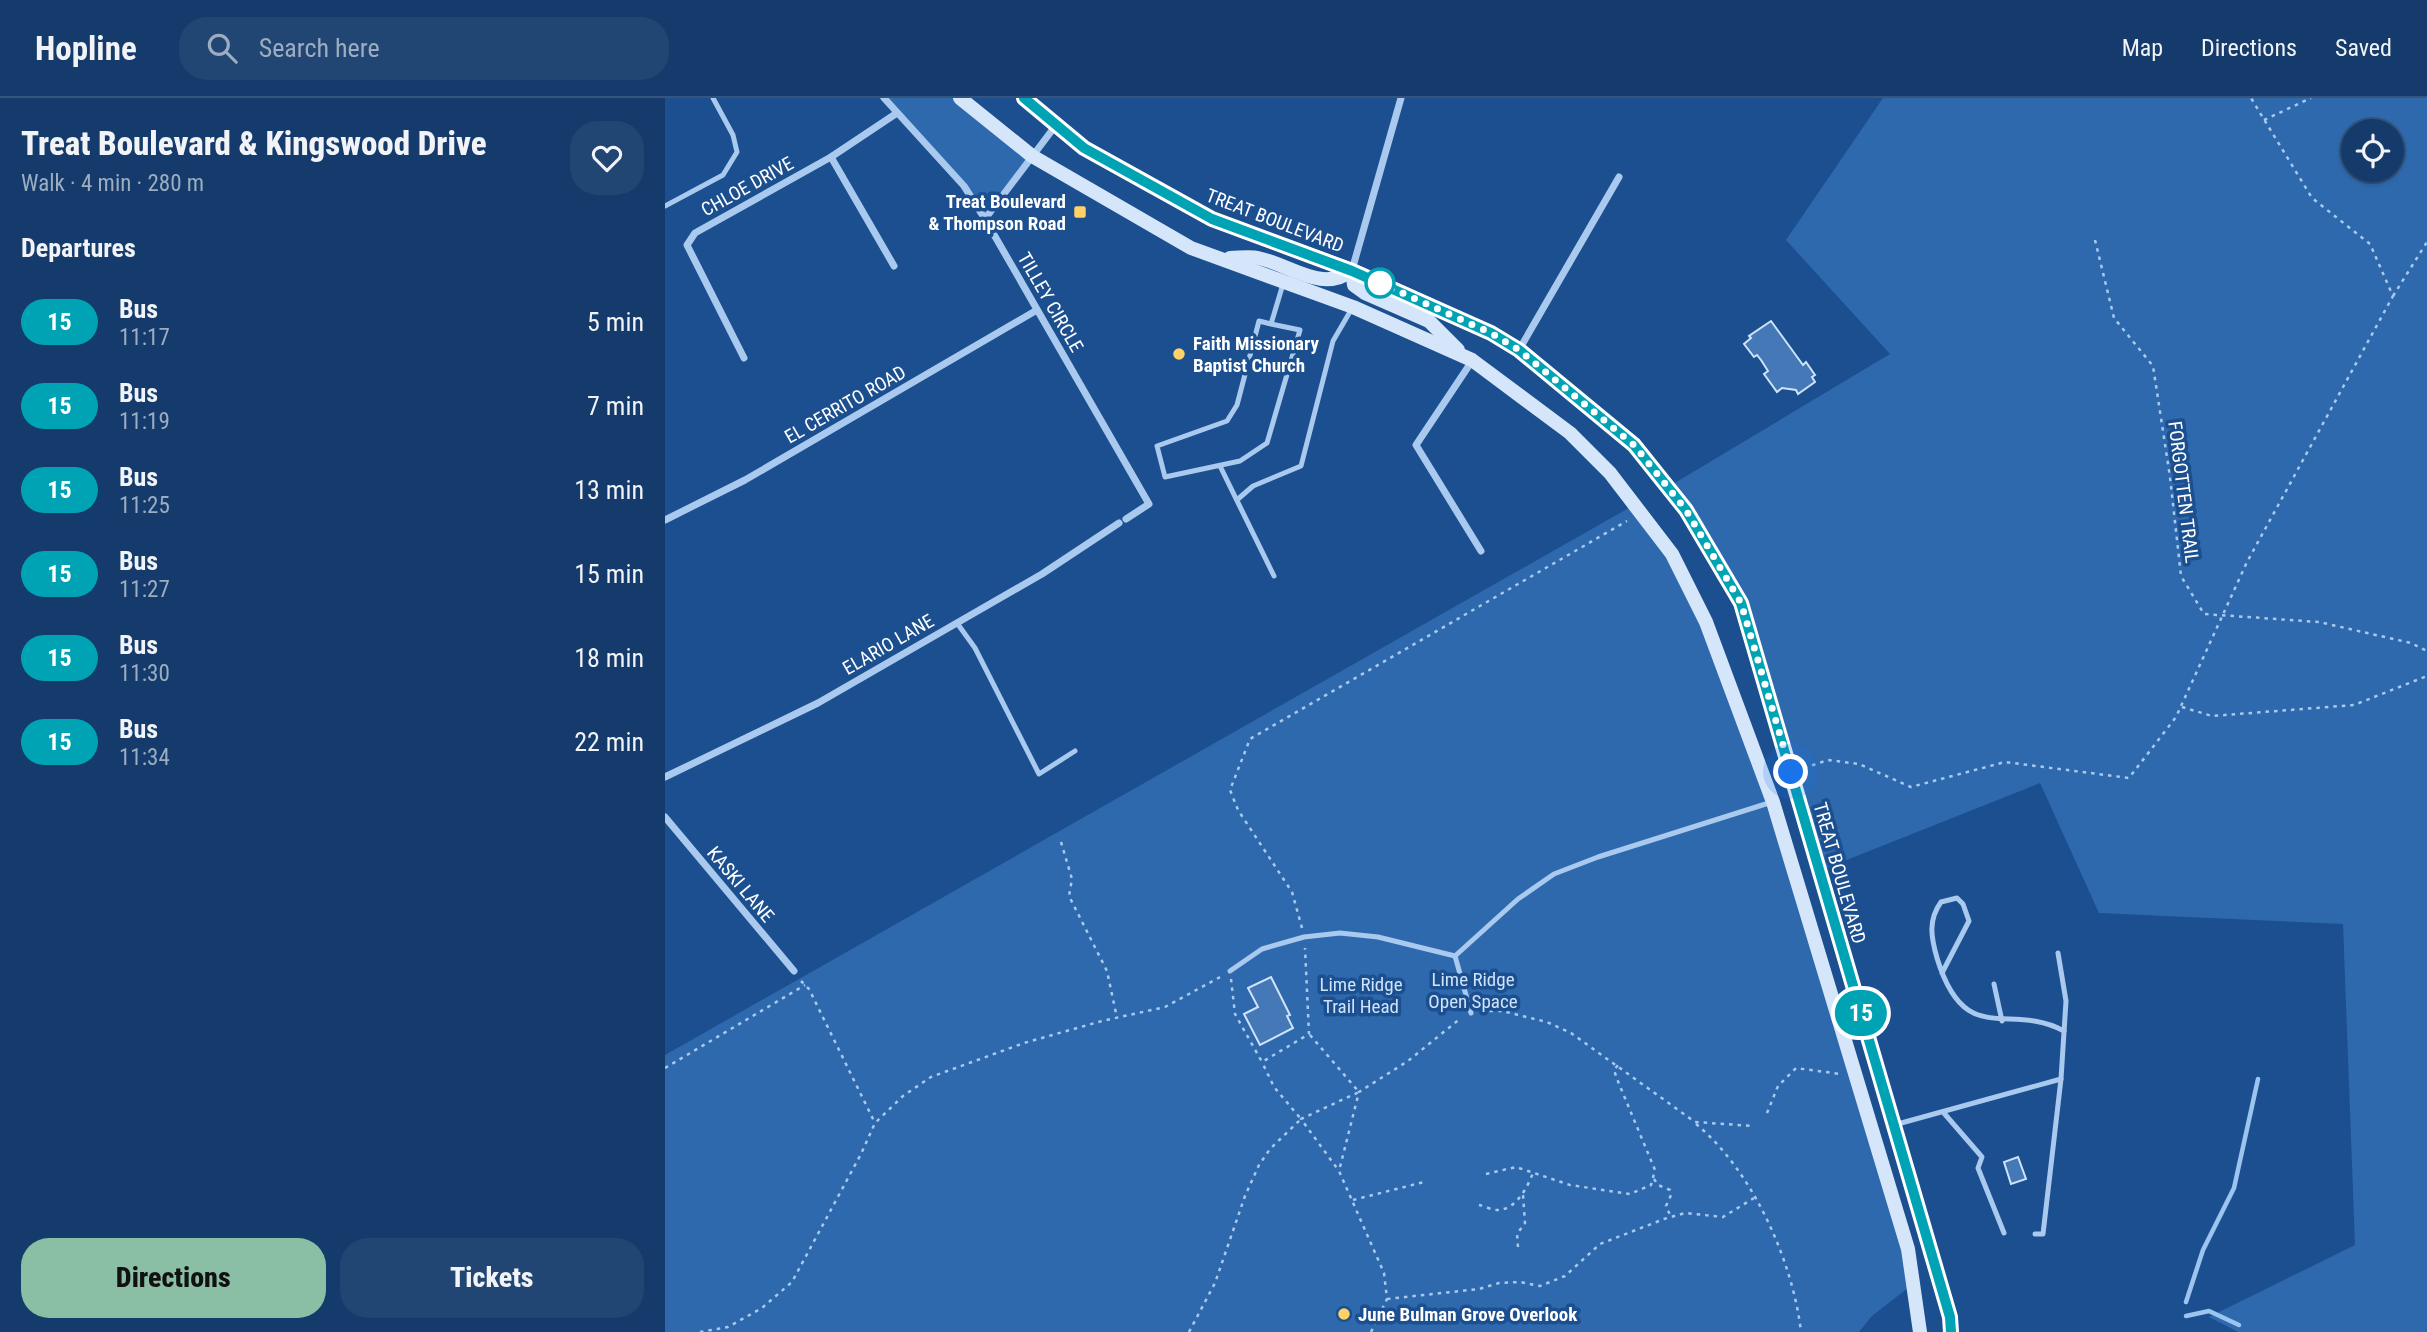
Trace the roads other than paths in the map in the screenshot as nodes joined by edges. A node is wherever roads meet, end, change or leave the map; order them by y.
1 (713, 98) edge
2 (884, 98) edge
3 (960, 98) edge
4 (1024, 98) edge
5 (1401, 98) edge
6 (897, 113) junction
7 (1056, 125) junction
8 (1032, 156) junction
9 (831, 157) junction
10 (1619, 177) dead end
11 (665, 206) edge
12 (985, 219) junction
13 (1221, 259) junction
14 (894, 266) dead end
15 (1352, 271) junction
16 (1284, 281) junction
17 (1353, 307) junction
18 (1037, 310) junction
19 (1271, 324) junction
20 (1519, 350) junction
21 (744, 358) dead end
22 (1468, 358) junction
23 (1220, 466) junction
24 (1238, 499) junction
25 (1149, 504) joint
26 (665, 520) edge
27 (1481, 551) dead end
28 (1274, 576) dead end
29 (957, 623) junction
30 (1075, 751) dead end
31 (665, 777) edge
32 (1773, 802) junction
33 (665, 817) edge
34 (2058, 953) dead end
35 (1455, 956) junction
36 (794, 971) road end
37 (1230, 971) road end
38 (1942, 973) junction
39 (1994, 984) dead end
40 (1471, 1013) road end
41 (2002, 1021) junction
42 (2064, 1031) junction
43 (2061, 1079) junction
44 (1943, 1112) junction
45 (1894, 1125) junction
46 (2004, 1233) dead end
47 (2035, 1234) dead end
48 (1920, 1332) edge
49 (1951, 1332) edge

1 - 11 lane
2 - 6 street, TILLEY CIRCLE
3 - 8 main road
4 - 7 main road, TREAT BOULEVARD
5 - 15 street
6 - 9 street, CHLOE DRIVE
6 - 12 street, TILLEY CIRCLE
7 - 8 street
7 - 15 main road, TREAT BOULEVARD
8 - 12 street
8 - 13 main road
9 - 14 street
9 - 21 street, CHLOE DRIVE
10 - 20 street
12 - 18 street, TILLEY CIRCLE
13 - 15 main road
13 - 16 main road
15 - 20 main road, TREAT BOULEVARD
15 - 22 main road
16 - 17 main road
16 - 19 lane
17 - 22 main road
17 - 24 lane
18 - 25 street, TILLEY CIRCLE
18 - 26 street, EL CERRITO ROAD
19 - 23 lane
19 - 23 lane
20 - 45 main road, TREAT BOULEVARD
22 - 27 street
22 - 32 main road
23 - 24 lane
24 - 28 lane
25 - 29 street, ELARIO LANE
29 - 30 lane
29 - 31 street, ELARIO LANE
32 - 35 lane
32 - 48 main road
33 - 36 street, KASKI LANE
34 - 42 lane
35 - 37 lane
35 - 40 lane
38 - 38 lane
38 - 41 lane
39 - 41 lane
41 - 42 lane
42 - 43 lane
43 - 44 lane
43 - 47 lane
44 - 45 lane
44 - 46 lane
45 - 49 main road, TREAT BOULEVARD

